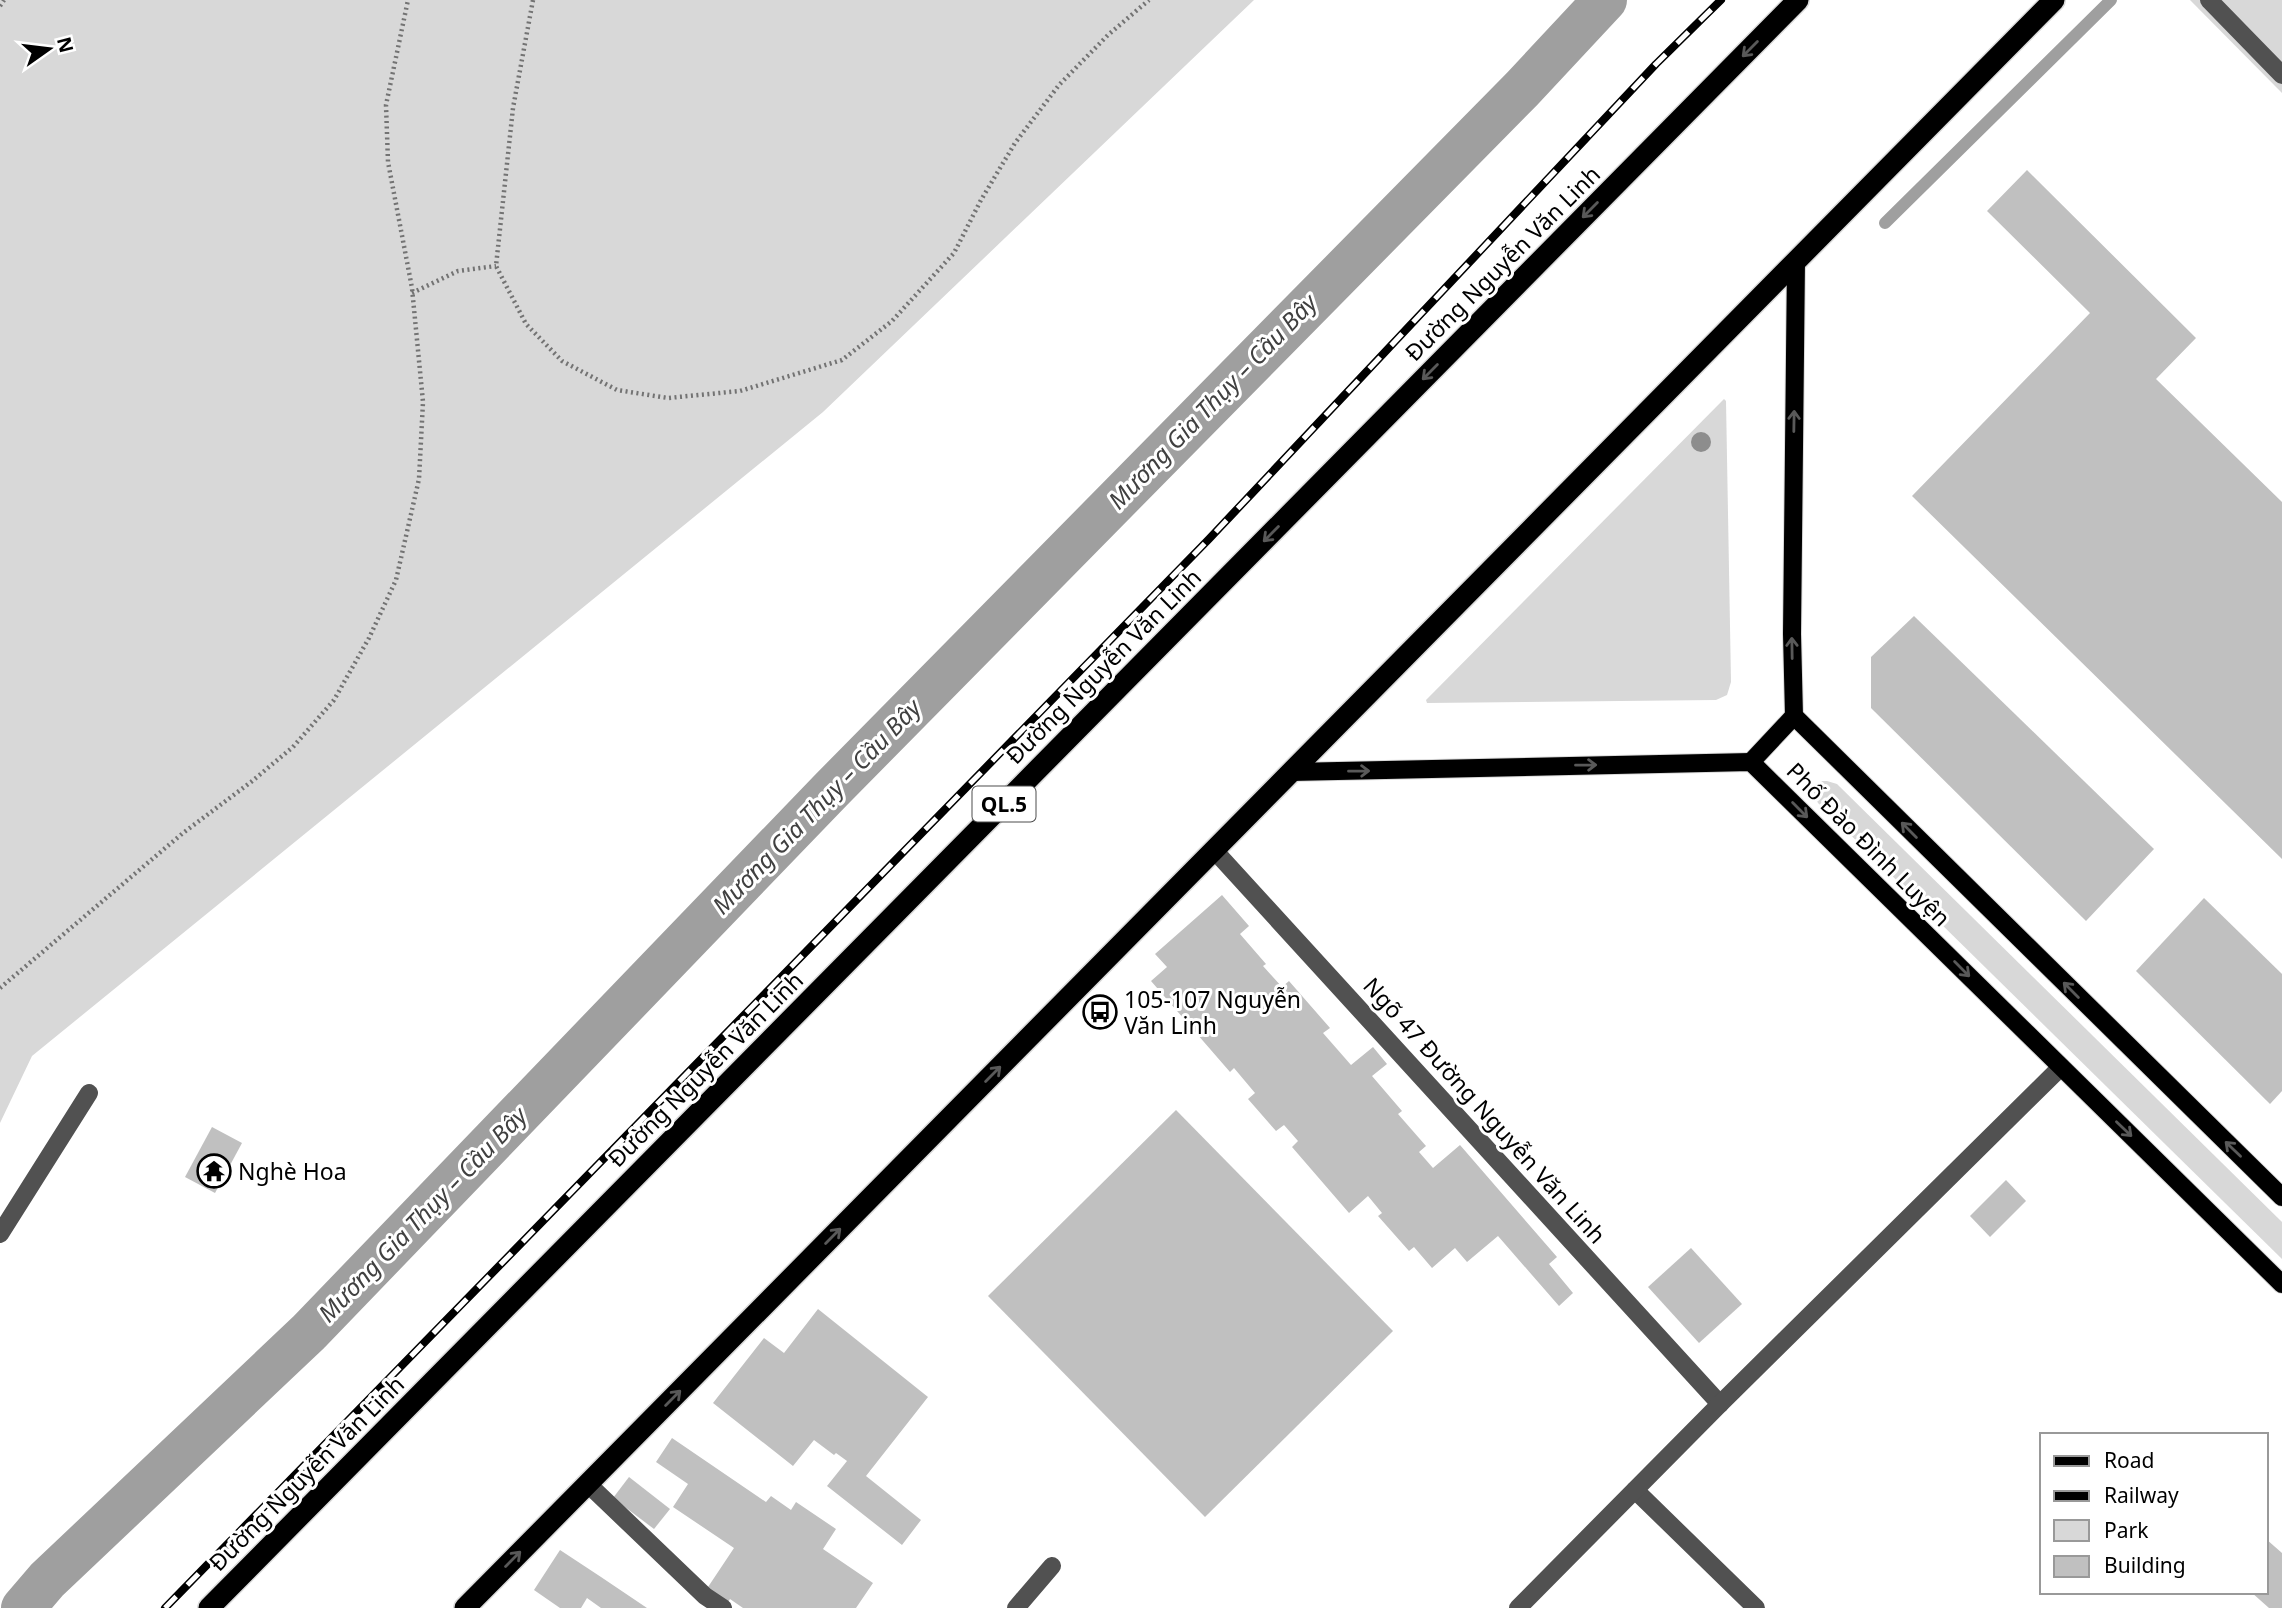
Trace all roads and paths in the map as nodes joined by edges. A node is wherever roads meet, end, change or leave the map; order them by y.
1 (5, 0) edge
2 (408, 0) edge
3 (533, 0) edge
4 (1149, 0) edge
5 (1798, 0) edge
6 (2054, 0) edge
7 (2209, 0) edge
8 (0, 6) edge
9 (2282, 75) edge
10 (1796, 261) junction
11 (496, 267) junction
12 (412, 293) junction
13 (1794, 716) junction
14 (1751, 762) junction
15 (1291, 772) junction
16 (1214, 849) junction
17 (0, 988) edge
18 (2061, 1067) junction
19 (89, 1093) dead end
20 (2282, 1197) edge
21 (0, 1234) edge
22 (2282, 1284) edge
23 (1720, 1404) junction
24 (588, 1484) junction
25 (1635, 1490) junction
26 (1052, 1566) dead end
27 (209, 1608) edge
28 (465, 1608) edge
29 (723, 1608) edge
30 (1016, 1608) edge
31 (1518, 1608) edge
32 (1756, 1608) edge

1 - 8 path
2 - 12 path
3 - 11 path
4 - 11 path
5 -> 27 highway, Đường Nguyễn Văn Linh / QL.5
6 - 10 highway
7 - 9 street
13 -> 10 main road
10 - 15 highway
11 - 12 path
12 - 17 path
13 - 14 main road
20 -> 13 main road, Phố Đào Đình Luyện
15 -> 14 main road, Phố Đào Đình Luyện
14 -> 18 main road, Phố Đào Đình Luyện
15 - 16 highway
16 - 23 street, Ngõ 47 Đường Nguyễn Văn Linh
24 -> 16 highway
18 -> 22 main road, Phố Đào Đình Luyện
18 - 23 street
19 - 21 street
23 - 25 street
28 -> 24 highway
24 - 29 street
25 - 31 street
25 - 32 street
26 - 30 street

